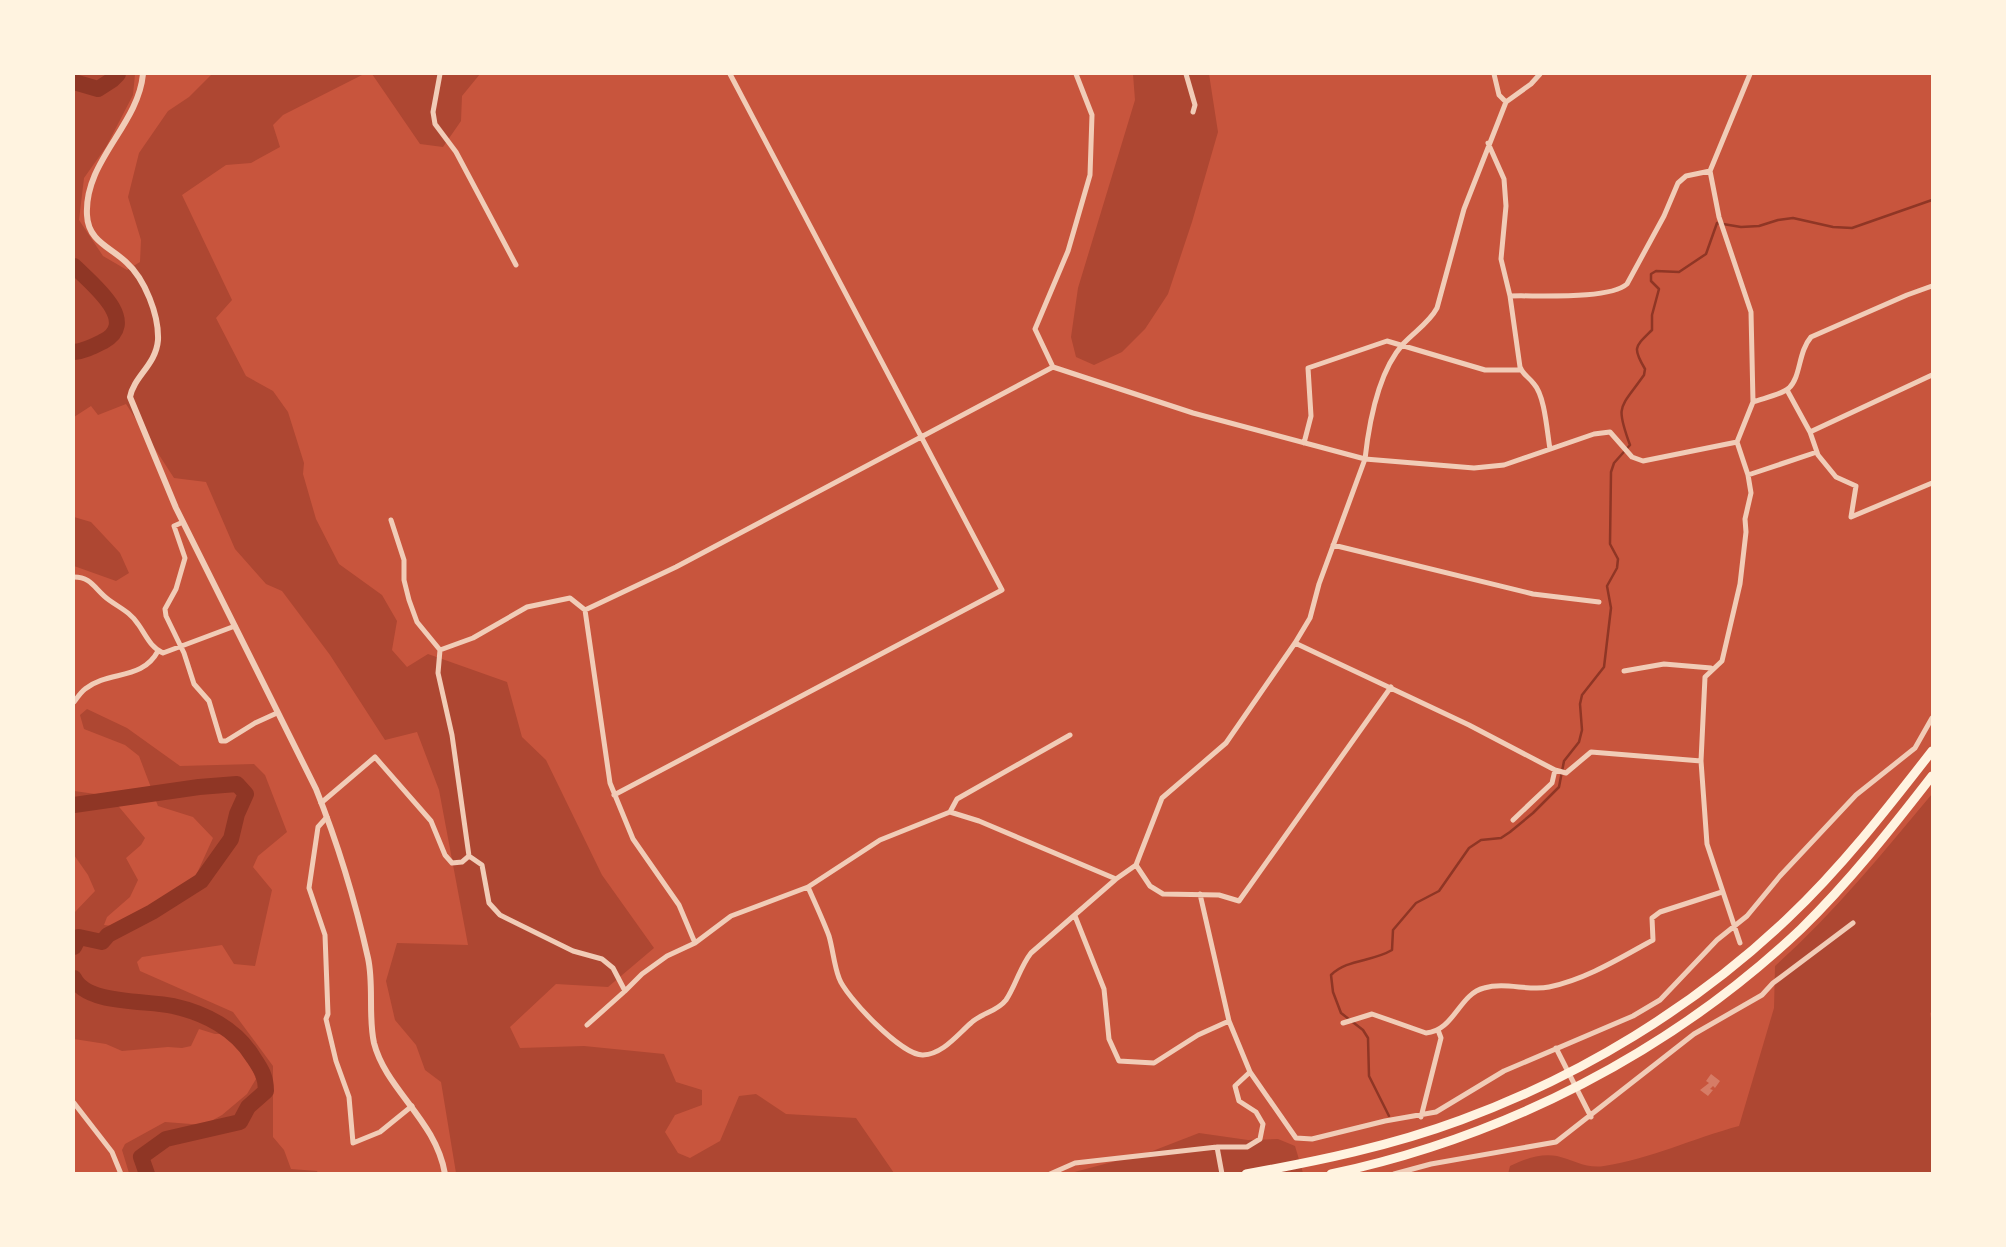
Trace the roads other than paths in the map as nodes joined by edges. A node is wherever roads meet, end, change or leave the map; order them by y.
1 (143, 74) edge
2 (440, 74) edge
3 (730, 74) edge
4 (1076, 74) edge
5 (1186, 74) edge
6 (1494, 74) edge
7 (1540, 74) edge
8 (1750, 74) edge
9 (1506, 102) junction
10 (1193, 112) dead end
11 (1488, 143) junction
12 (1710, 171) junction
13 (516, 265) dead end
14 (1933, 286) edge
15 (1510, 296) junction
16 (1402, 345) junction
17 (1053, 367) junction
18 (1521, 370) junction
19 (1933, 375) edge
20 (1787, 390) junction
21 (1753, 402) junction
22 (1810, 432) junction
23 (921, 437) junction
24 (1737, 442) junction
25 (1304, 443) junction
26 (1550, 449) junction
27 (1817, 452) junction
28 (1364, 459) junction
29 (1748, 475) junction
30 (1933, 483) edge
31 (391, 520) dead end
32 (183, 522) junction
33 (1333, 545) junction
34 (74, 577) edge
35 (1599, 602) dead end
36 (585, 610) junction
37 (235, 626) junction
38 (1295, 643) junction
39 (180, 647) junction
40 (440, 650) junction
41 (158, 651) junction
42 (1712, 668) junction
43 (1625, 671) dead end
44 (1391, 687) junction
45 (74, 702) edge
46 (278, 713) junction
47 (1933, 718) edge
48 (1070, 735) dead end
49 (1933, 751) edge
50 (1702, 761) junction
51 (1555, 771) junction
52 (1933, 776) edge
53 (614, 795) junction
54 (321, 803) junction
55 (950, 812) junction
56 (327, 817) junction
57 (1513, 820) dead end
58 (469, 856) junction
59 (1136, 865) junction
60 (1116, 879) junction
61 (808, 887) junction
62 (1722, 892) junction
63 (1200, 894) junction
64 (1075, 916) junction
65 (1853, 922) dead end
66 (1735, 923) junction
67 (695, 943) junction
68 (1740, 943) dead end
69 (625, 991) junction
70 (1229, 1021) junction
71 (1343, 1023) dead end
72 (587, 1025) dead end
73 (1438, 1030) junction
74 (1556, 1048) junction
75 (1250, 1072) junction
76 (74, 1103) edge
77 (412, 1106) junction
78 (1421, 1116) junction
79 (1591, 1117) junction
80 (1217, 1147) junction
81 (121, 1174) edge
82 (445, 1174) edge
83 (1050, 1174) edge
84 (1222, 1174) edge
85 (1246, 1174) edge
86 (1331, 1174) edge
87 (1394, 1174) edge

1 - 32 street
2 - 13 street
3 - 23 street
4 - 17 street
5 - 10 street
6 - 9 street
7 - 9 street
8 - 12 street
9 - 11 street
11 - 15 street
11 - 16 street
12 - 15 street
12 - 21 street
14 - 20 street
15 - 18 street
16 - 18 street
16 - 25 street
16 - 28 street
17 - 23 street
17 - 25 street
18 - 26 street
19 - 22 street
20 - 21 street
20 - 22 street
21 - 24 street
22 - 27 street
23 - 36 street
23 - 53 street
24 - 26 street
24 - 29 street
25 - 28 street
26 - 28 street
27 - 29 street
27 - 30 street
28 - 33 street
29 - 42 street
31 - 40 street
32 - 37 street
32 - 39 street
33 - 35 street
33 - 38 street
34 - 41 street
36 - 40 street
36 - 53 street
37 - 39 street
37 - 46 street
38 - 44 street
38 - 59 street
39 - 41 street
39 - 46 street
40 - 58 street
41 - 45 street
42 - 43 street
42 - 50 street
44 - 51 street
44 - 63 street
46 - 54 street
47 - 66 street
48 - 55 street
49 - 85 highway
50 - 51 street
50 - 62 street
51 - 57 street
52 - 86 highway
53 - 67 street
54 - 56 street
54 - 58 street
55 - 60 street
55 - 61 street
56 - 77 street
56 - 77 street
58 - 69 street
59 - 60 street
59 - 63 street
60 - 64 street
61 - 64 street
61 - 67 street
62 - 66 street
62 - 73 street
63 - 70 street
64 - 70 street
65 - 79 street
66 - 68 street
66 - 74 street
67 - 69 street
69 - 72 street
70 - 75 street
71 - 73 street
73 - 78 street
74 - 78 street
74 - 79 street
75 - 78 street
75 - 80 street
76 - 81 street
77 - 82 street
79 - 87 street
80 - 83 street
80 - 84 street

